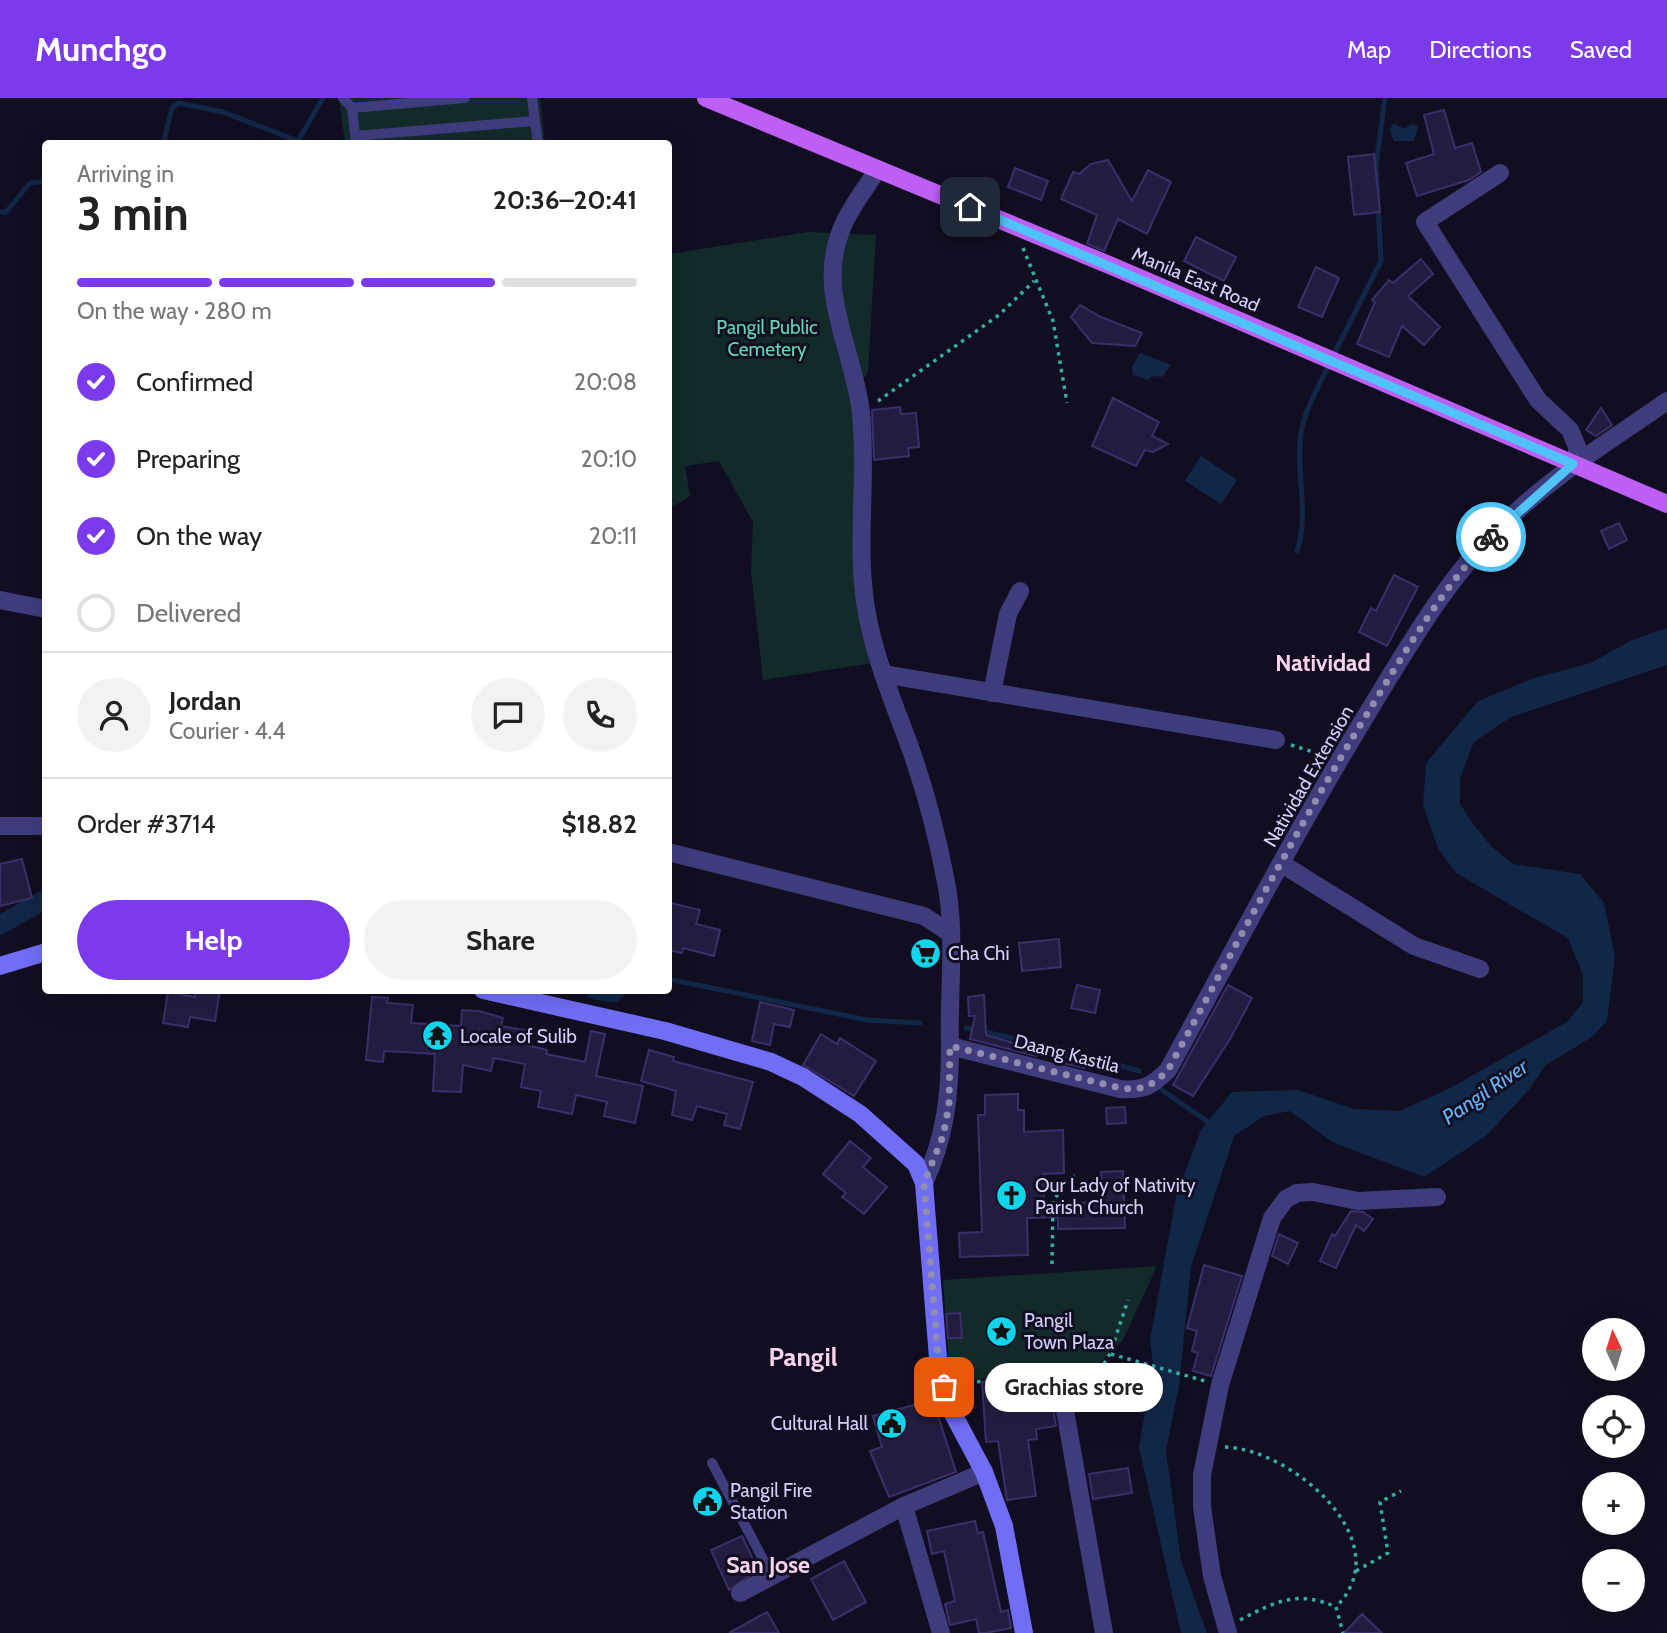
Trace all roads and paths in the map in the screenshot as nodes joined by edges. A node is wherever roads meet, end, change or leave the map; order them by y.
1 (343, 98) edge
2 (466, 98) edge
3 (532, 98) edge
4 (706, 98) edge
5 (352, 108) junction
6 (535, 121) junction
7 (356, 140) edge
8 (537, 140) edge
9 (878, 169) junction
10 (1500, 173) dead end
11 (1016, 226) junction
12 (1034, 281) junction
13 (1667, 401) edge
14 (1067, 403) dead end
15 (861, 408) junction
16 (1573, 464) junction
17 (1667, 503) edge
18 (1020, 591) dead end
19 (0, 600) edge
20 (42, 608) edge
21 (883, 674) junction
22 (992, 693) junction
23 (1276, 740) joint
24 (1339, 760) junction
25 (0, 826) edge
26 (42, 826) edge
27 (672, 853) edge
28 (1282, 864) junction
29 (951, 934) junction
30 (42, 953) edge
31 (0, 966) edge
32 (1480, 969) dead end
33 (501, 994) edge
34 (950, 1046) junction
35 (1168, 1070) joint
36 (1078, 1172) dead end
37 (924, 1183) junction
38 (1437, 1196) dead end
39 (1052, 1264) dead end
40 (1128, 1300) dead end
41 (1110, 1354) junction
42 (1059, 1376) junction
43 (1191, 1377) dead end
44 (944, 1387) junction
45 (1206, 1446) junction
46 (712, 1463) dead end
47 (984, 1472) junction
48 (1401, 1491) dead end
49 (904, 1506) junction
50 (1356, 1571) junction
51 (772, 1576) junction
52 (740, 1593) dead end
53 (1336, 1607) junction
54 (1227, 1630) edge
55 (941, 1633) edge
56 (1024, 1633) edge
57 (1104, 1633) edge
58 (1343, 1633) edge

1 - 5 lane
2 - 5 lane
3 - 6 lane
4 - 9 main road, Manila East Road
5 - 7 lane
6 - 7 lane
6 - 8 lane
9 - 11 main road, Manila East Road
9 - 15 street
10 - 16 street
11 - 12 path
11 - 16 main road, Manila East Road
12 - 14 path
12 - 15 path
13 - 16 street, Natividad Extension
15 - 21 street
16 - 17 main road, Manila East Road
16 - 24 street, Natividad Extension
18 - 22 street
19 - 20 street
21 - 22 street
21 - 29 street
22 - 23 street
23 - 24 path
24 - 28 street, Natividad Extension
25 - 26 street
27 - 29 street
28 - 32 street
28 - 35 street, Natividad Extension
29 - 34 street
30 - 31 main road
33 - 37 main road
34 - 35 street, Daang Kastila
34 - 37 street
36 - 39 path
37 - 44 main road
38 - 45 street
40 - 41 path
41 - 42 path
41 - 43 path
42 - 44 path
42 - 57 street
44 - 47 main road
45 - 50 path
45 - 54 street
46 - 51 lane
47 - 49 street
47 - 56 main road
48 - 50 path
49 - 51 street
49 - 55 street
50 - 53 path
51 - 52 street
53 - 54 path
53 - 58 path

